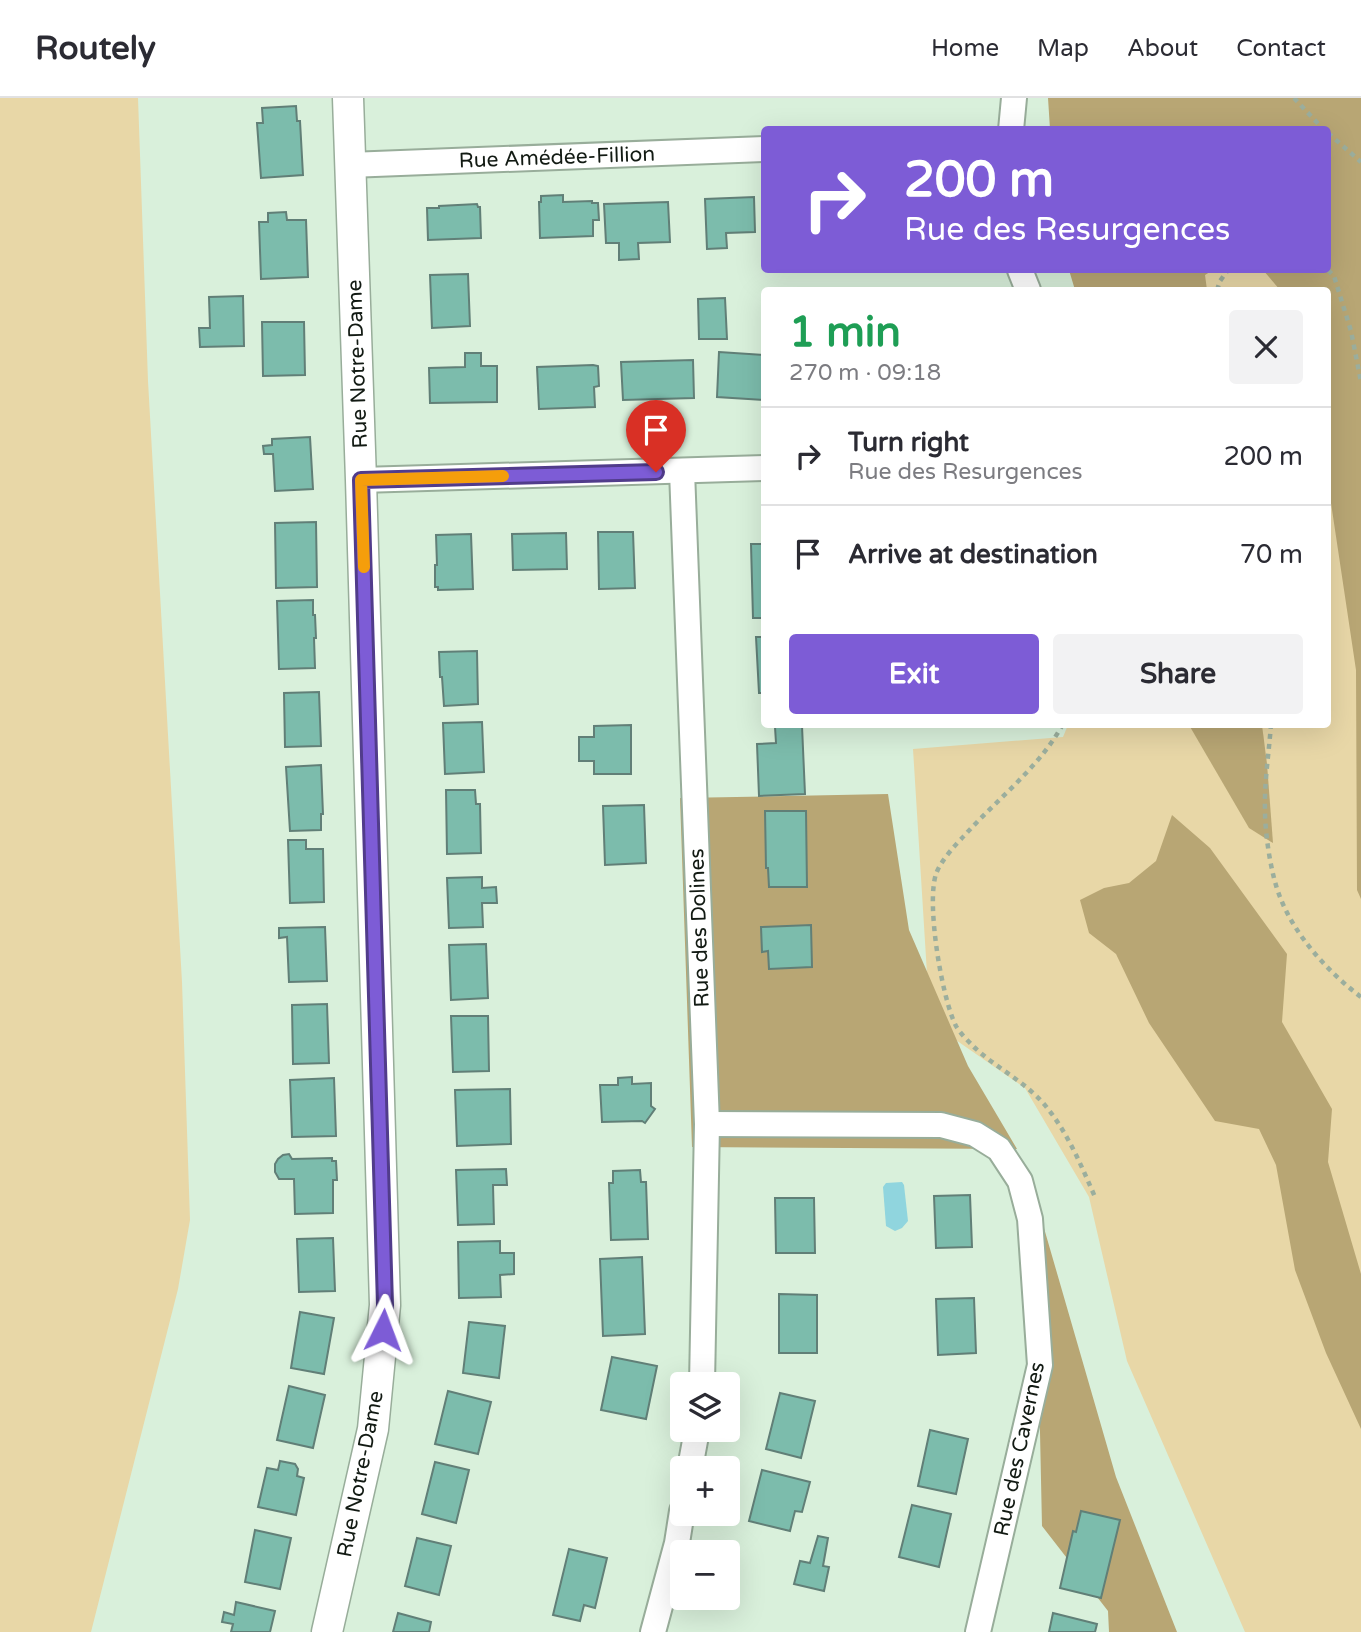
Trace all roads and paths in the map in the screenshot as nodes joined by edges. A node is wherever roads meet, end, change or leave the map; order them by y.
1 (348, 98) edge
2 (1014, 98) edge
3 (1294, 98) edge
4 (1011, 126) edge
5 (1320, 126) edge
6 (1331, 136) edge
7 (761, 149) edge
8 (1361, 162) edge
9 (349, 165) junction
10 (1331, 273) edge
11 (1361, 382) edge
12 (761, 468) edge
13 (682, 471) junction
14 (361, 480) junction
15 (1061, 728) edge
16 (1271, 728) edge
17 (1361, 997) edge
18 (707, 1124) junction
19 (1095, 1197) dead end
20 (702, 1372) edge
21 (680, 1526) edge
22 (327, 1632) edge
23 (653, 1632) edge
24 (978, 1632) edge

1 - 9 street, Rue Notre-Dame
2 - 4 street
3 - 5 path
6 - 8 path
7 - 9 street, Rue Amédée-Fillion
9 - 14 street, Rue Notre-Dame
10 - 11 path
12 - 13 street
13 - 14 street
13 - 18 street, Rue des Dolines
14 - 22 street, Rue Notre-Dame
15 - 19 path
16 - 17 path
18 - 20 street, Rue des Dolines
18 - 24 street, Rue des Cavernes
21 - 23 street

